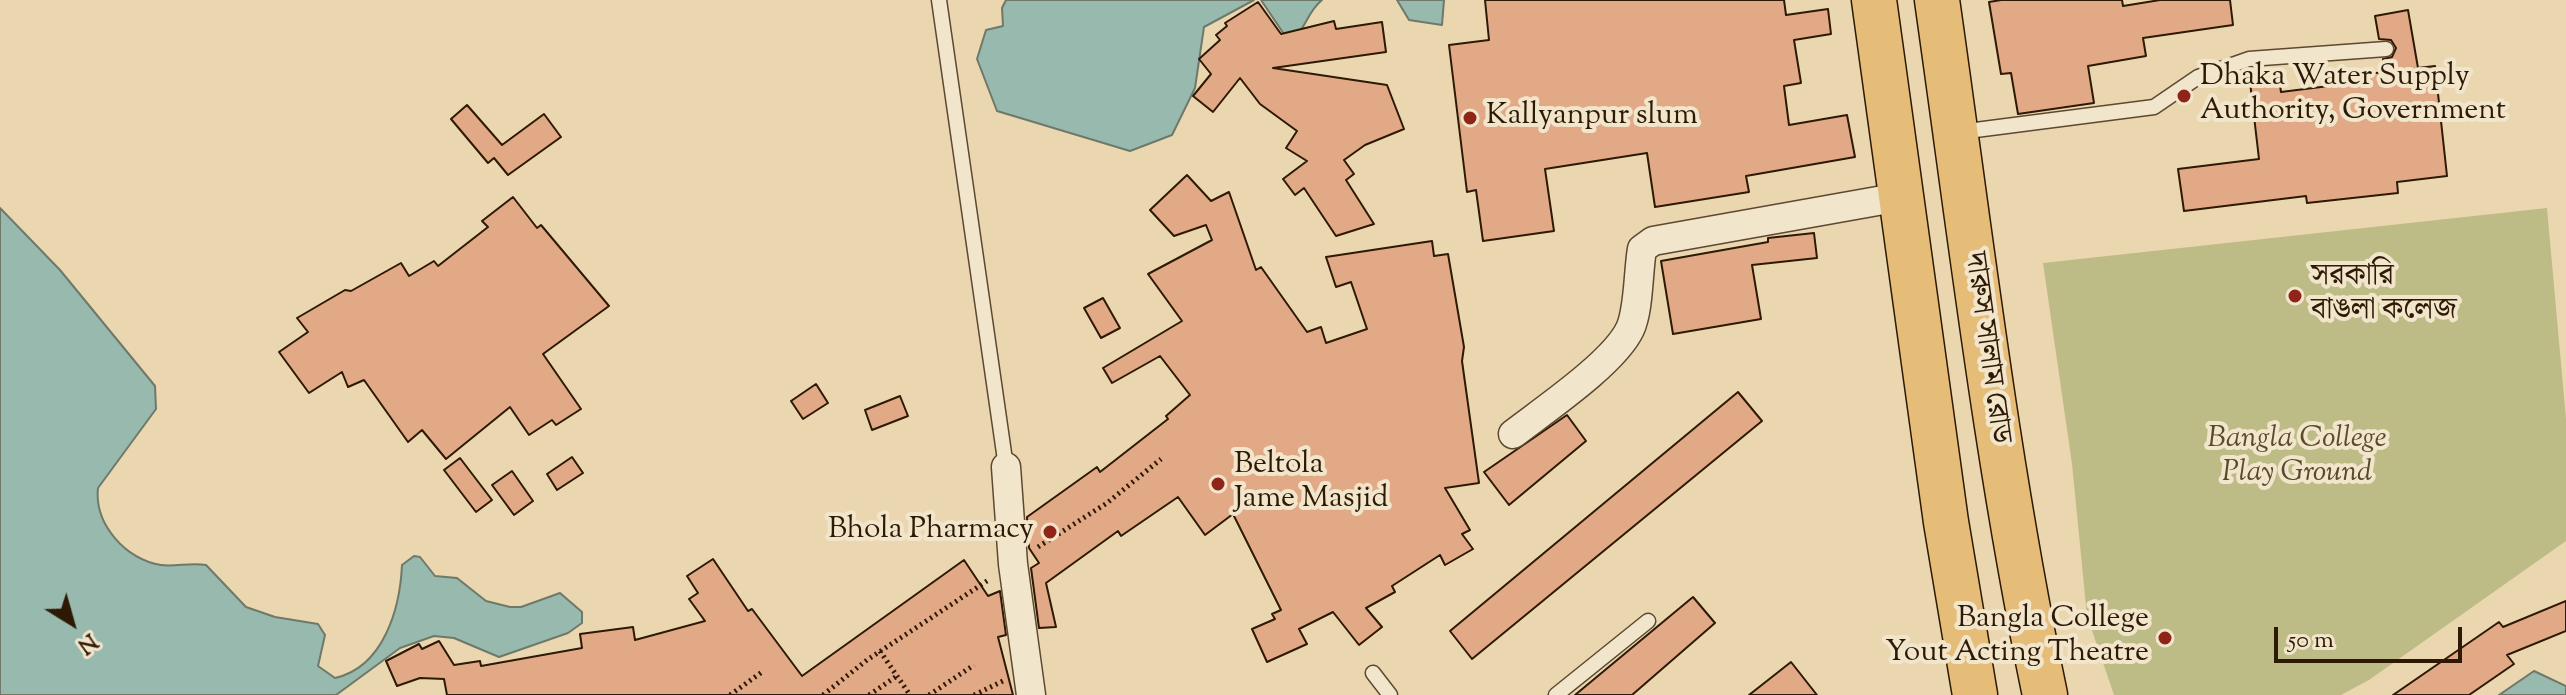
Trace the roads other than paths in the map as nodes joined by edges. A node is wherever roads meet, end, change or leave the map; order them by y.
1 (939, 0) edge
2 (1874, 0) edge
3 (1937, 0) edge
4 (2386, 49) dead end
5 (1956, 132) junction
6 (1900, 197) junction
7 (1513, 434) dead end
8 (1006, 467) joint
9 (1648, 621) dead end
10 (1373, 673) dead end
11 (2042, 682) edge
12 (1969, 692) edge
13 (1031, 695) edge
14 (1390, 695) edge
15 (1556, 695) edge

1 - 8 lane
2 - 6 main road
3 - 5 main road, দারুস সালাম রোড
4 - 5 lane
5 - 11 main road, দারুস সালাম রোড
6 - 7 street
6 - 12 main road
8 - 13 street
9 - 15 lane
10 - 14 lane
11 - 12 main road

